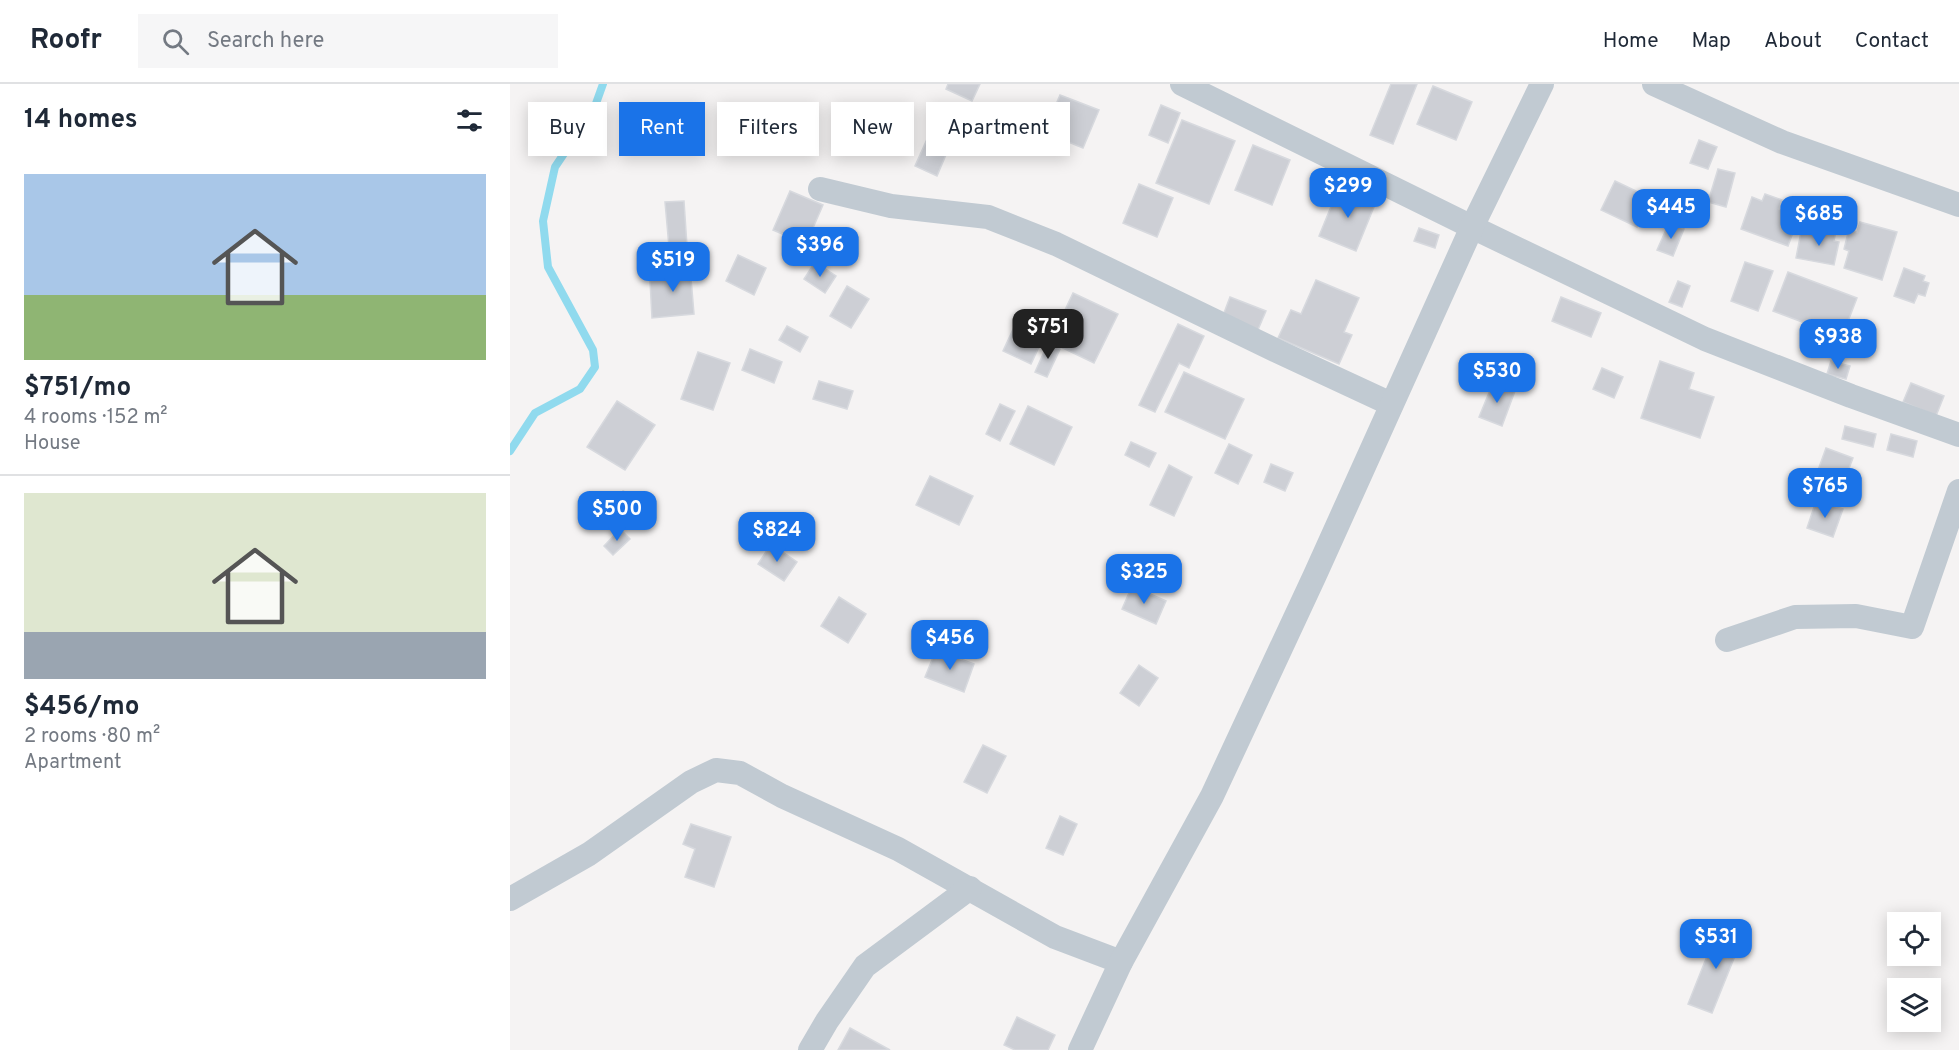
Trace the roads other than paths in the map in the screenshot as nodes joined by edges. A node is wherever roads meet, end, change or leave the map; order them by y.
1 (1182, 84) edge
2 (1542, 84) edge
3 (1654, 84) edge
4 (820, 189) dead end
5 (1959, 204) edge
6 (1472, 227) junction
7 (1391, 404) junction
8 (1959, 435) edge
9 (1959, 491) edge
10 (1727, 640) dead end
11 (970, 888) junction
12 (510, 898) edge
13 (1121, 962) junction
14 (810, 1050) edge
15 (1080, 1050) edge

1 - 6 street
2 - 6 street
3 - 5 street
4 - 7 street
6 - 7 street
6 - 8 street
7 - 13 street
9 - 10 street
11 - 12 street
11 - 13 street
11 - 14 street
13 - 15 street

